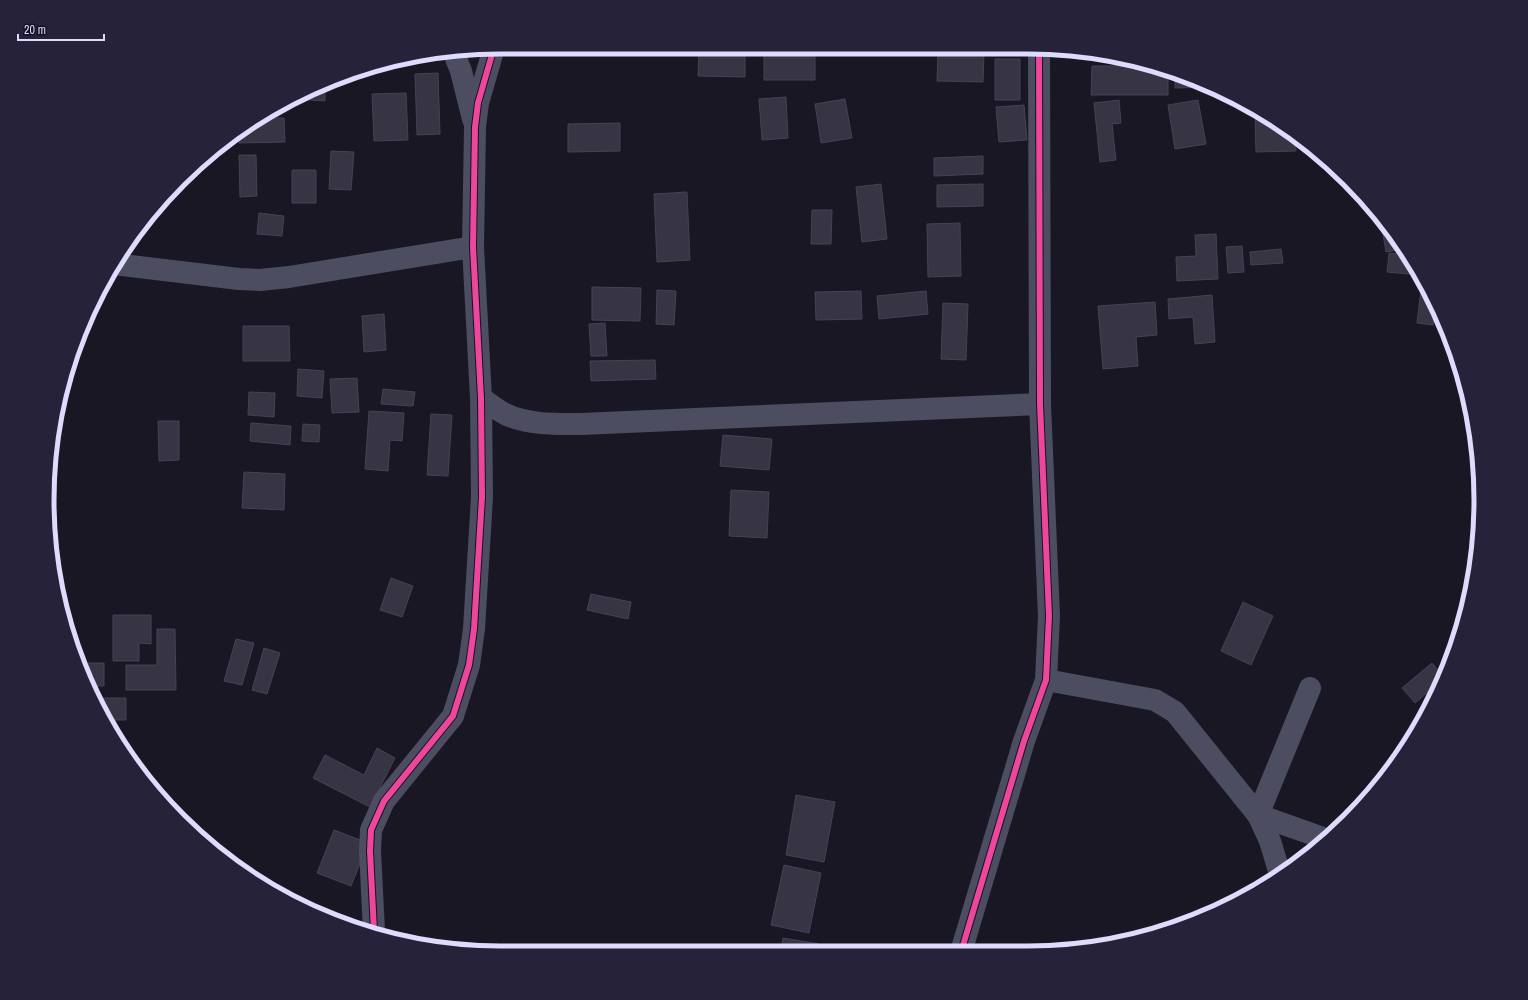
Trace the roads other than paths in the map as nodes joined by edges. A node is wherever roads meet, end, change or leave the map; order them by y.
1 (492, 54) edge
2 (1039, 54) edge
3 (456, 57) edge
4 (475, 127) junction
5 (473, 247) junction
6 (121, 265) edge
7 (481, 398) junction
8 (1040, 404) junction
9 (1046, 680) junction
10 (1310, 688) dead end
11 (1258, 815) junction
12 (1320, 837) edge
13 (1279, 869) edge
14 (374, 927) edge
15 (963, 946) edge

1 - 4 street
2 - 8 street
3 - 4 street
4 - 5 street
5 - 6 street
5 - 7 street
7 - 8 street
7 - 14 street
8 - 9 street
9 - 11 street
9 - 15 street
10 - 11 street
11 - 12 street
11 - 13 street

